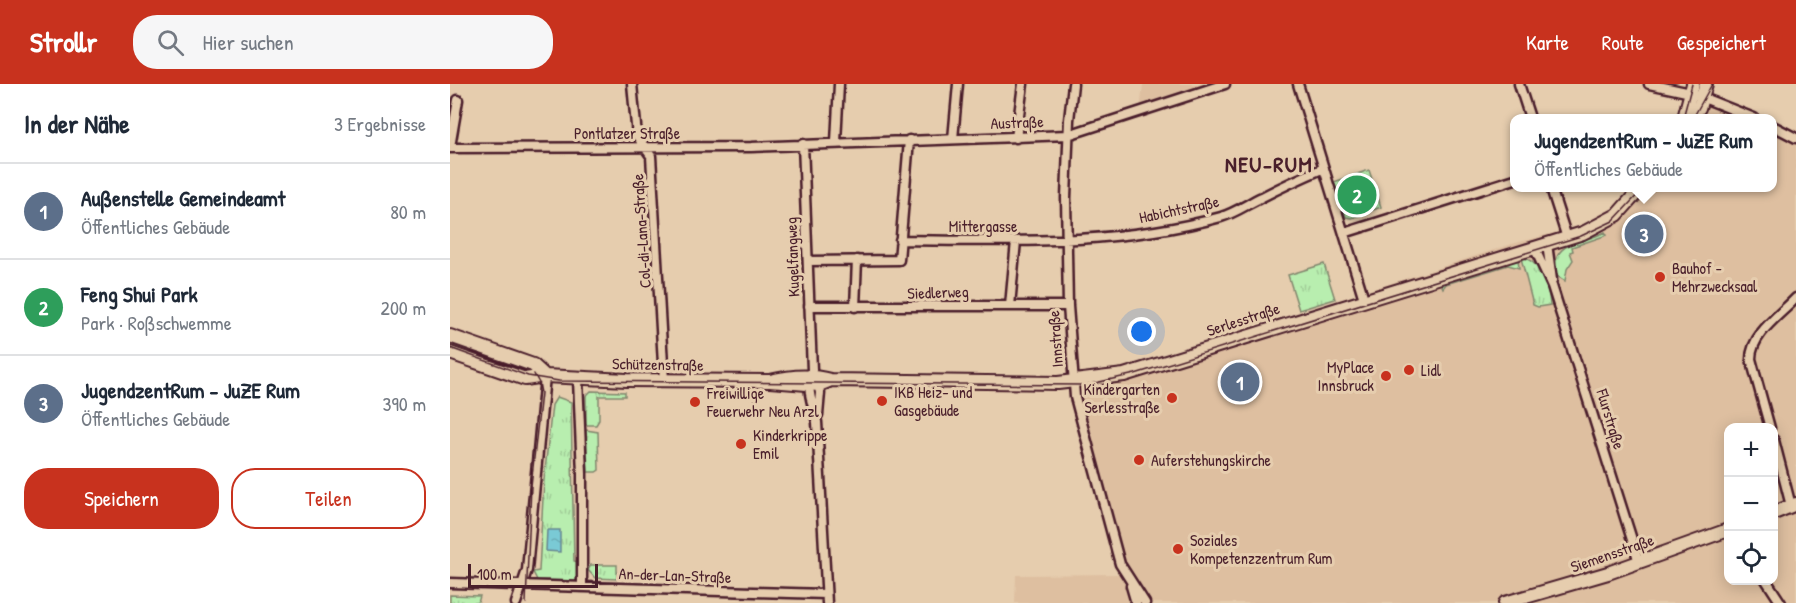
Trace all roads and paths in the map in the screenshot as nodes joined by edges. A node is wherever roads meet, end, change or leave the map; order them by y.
1 (632, 84) edge
2 (839, 84) edge
3 (958, 84) edge
4 (1023, 84) edge
5 (1073, 84) edge
6 (1225, 84) edge
7 (1298, 84) edge
8 (1519, 84) edge
9 (1649, 84) edge
10 (1708, 84) edge
11 (1695, 91) edge
12 (458, 100) dead end
13 (1529, 114) edge
14 (1686, 114) edge
15 (1692, 114) edge
16 (1745, 114) edge
17 (1777, 128) edge
18 (1068, 135) junction
19 (1016, 138) junction
20 (1796, 138) edge
21 (953, 139) junction
22 (909, 140) junction
23 (836, 142) junction
24 (803, 144) junction
25 (450, 147) edge
26 (645, 148) junction
27 (1324, 168) junction
28 (1510, 181) edge
29 (1552, 192) edge
30 (1637, 192) edge
31 (1344, 233) junction
32 (1567, 238) junction
33 (900, 240) junction
34 (1016, 241) junction
35 (1066, 241) junction
36 (1547, 244) junction
37 (1534, 247) junction
38 (857, 260) junction
39 (808, 261) junction
40 (1552, 286) junction
41 (1796, 298) edge
42 (1364, 299) junction
43 (809, 306) junction
44 (1010, 306) junction
45 (1068, 306) junction
46 (855, 307) junction
47 (450, 336) edge
48 (450, 353) edge
49 (545, 376) junction
50 (578, 379) junction
51 (816, 379) junction
52 (664, 381) junction
53 (1073, 383) junction
54 (1769, 423) edge
55 (1778, 456) edge
56 (1793, 505) edge
57 (1778, 511) edge
58 (1724, 534) edge
59 (1639, 562) junction
60 (450, 583) edge
61 (1130, 583) junction
62 (523, 585) junction
63 (1769, 585) edge
64 (582, 586) junction
65 (826, 598) edge
66 (516, 603) edge
67 (1136, 603) edge
68 (1145, 603) edge
69 (1505, 603) edge
70 (1781, 603) edge

1 - 26 street, Col-di-Lana-Straße
2 - 23 street
3 - 21 street
4 - 19 street
5 - 18 street, Innstraße
6 - 18 street, Austraße
7 - 27 street
8 - 13 street
9 - 11 street
10 - 11 street
11 - 14 street
11 - 15 street
11 - 16 street
12 - 25 street
17 - 20 street
18 - 19 street, Austraße
18 - 35 street, Innstraße
19 - 21 street, Austraße
21 - 22 street, Austraße
22 - 23 street, Austraße
22 - 33 street
23 - 24 street, Austraße
24 - 26 street, Pontlatzer Straße
24 - 39 street, Kugelfangweg
25 - 26 street, Pontlatzer Straße
26 - 52 street, Col-di-Lana-Straße
27 - 31 street
27 - 35 street, Habichtstraße
28 - 31 street
29 - 32 street
30 - 32 street, Serlesstraße
31 - 42 street
32 - 36 street, Serlesstraße
33 - 34 street, Mittergasse
33 - 38 street
34 - 35 street, Mittergasse
34 - 44 street
35 - 45 street, Innstraße
36 - 37 street, Serlesstraße
36 - 40 street, Flurstraße
37 - 40 street, Flurstraße
37 - 42 street, Serlesstraße
38 - 39 street
38 - 46 street
39 - 43 street, Kugelfangweg
40 - 59 street, Flurstraße
41 - 54 street
42 - 53 street, Serlesstraße
43 - 46 street, Siedlerweg
43 - 51 street, Kugelfangweg
44 - 45 street, Siedlerweg
44 - 46 street, Siedlerweg
45 - 53 street, Innstraße
47 - 49 street, Schützenstraße
48 - 49 street, Schützenstraße
49 - 50 street, Schützenstraße
49 - 62 street
50 - 52 street, Schützenstraße
50 - 64 street
51 - 52 street, Schützenstraße
51 - 53 street, Serlesstraße
51 - 65 street, Kugelfangweg
53 - 61 street, Innstraße
55 - 56 street
56 - 57 street
58 - 59 street, Siemensstraße
59 - 69 street, Siemensstraße
60 - 62 street, An-der-Lan-Straße
61 - 67 street, Innstraße
61 - 68 street, Innstraße
62 - 64 street, An-der-Lan-Straße
62 - 66 street
63 - 70 street
64 - 65 street, An-der-Lan-Straße

